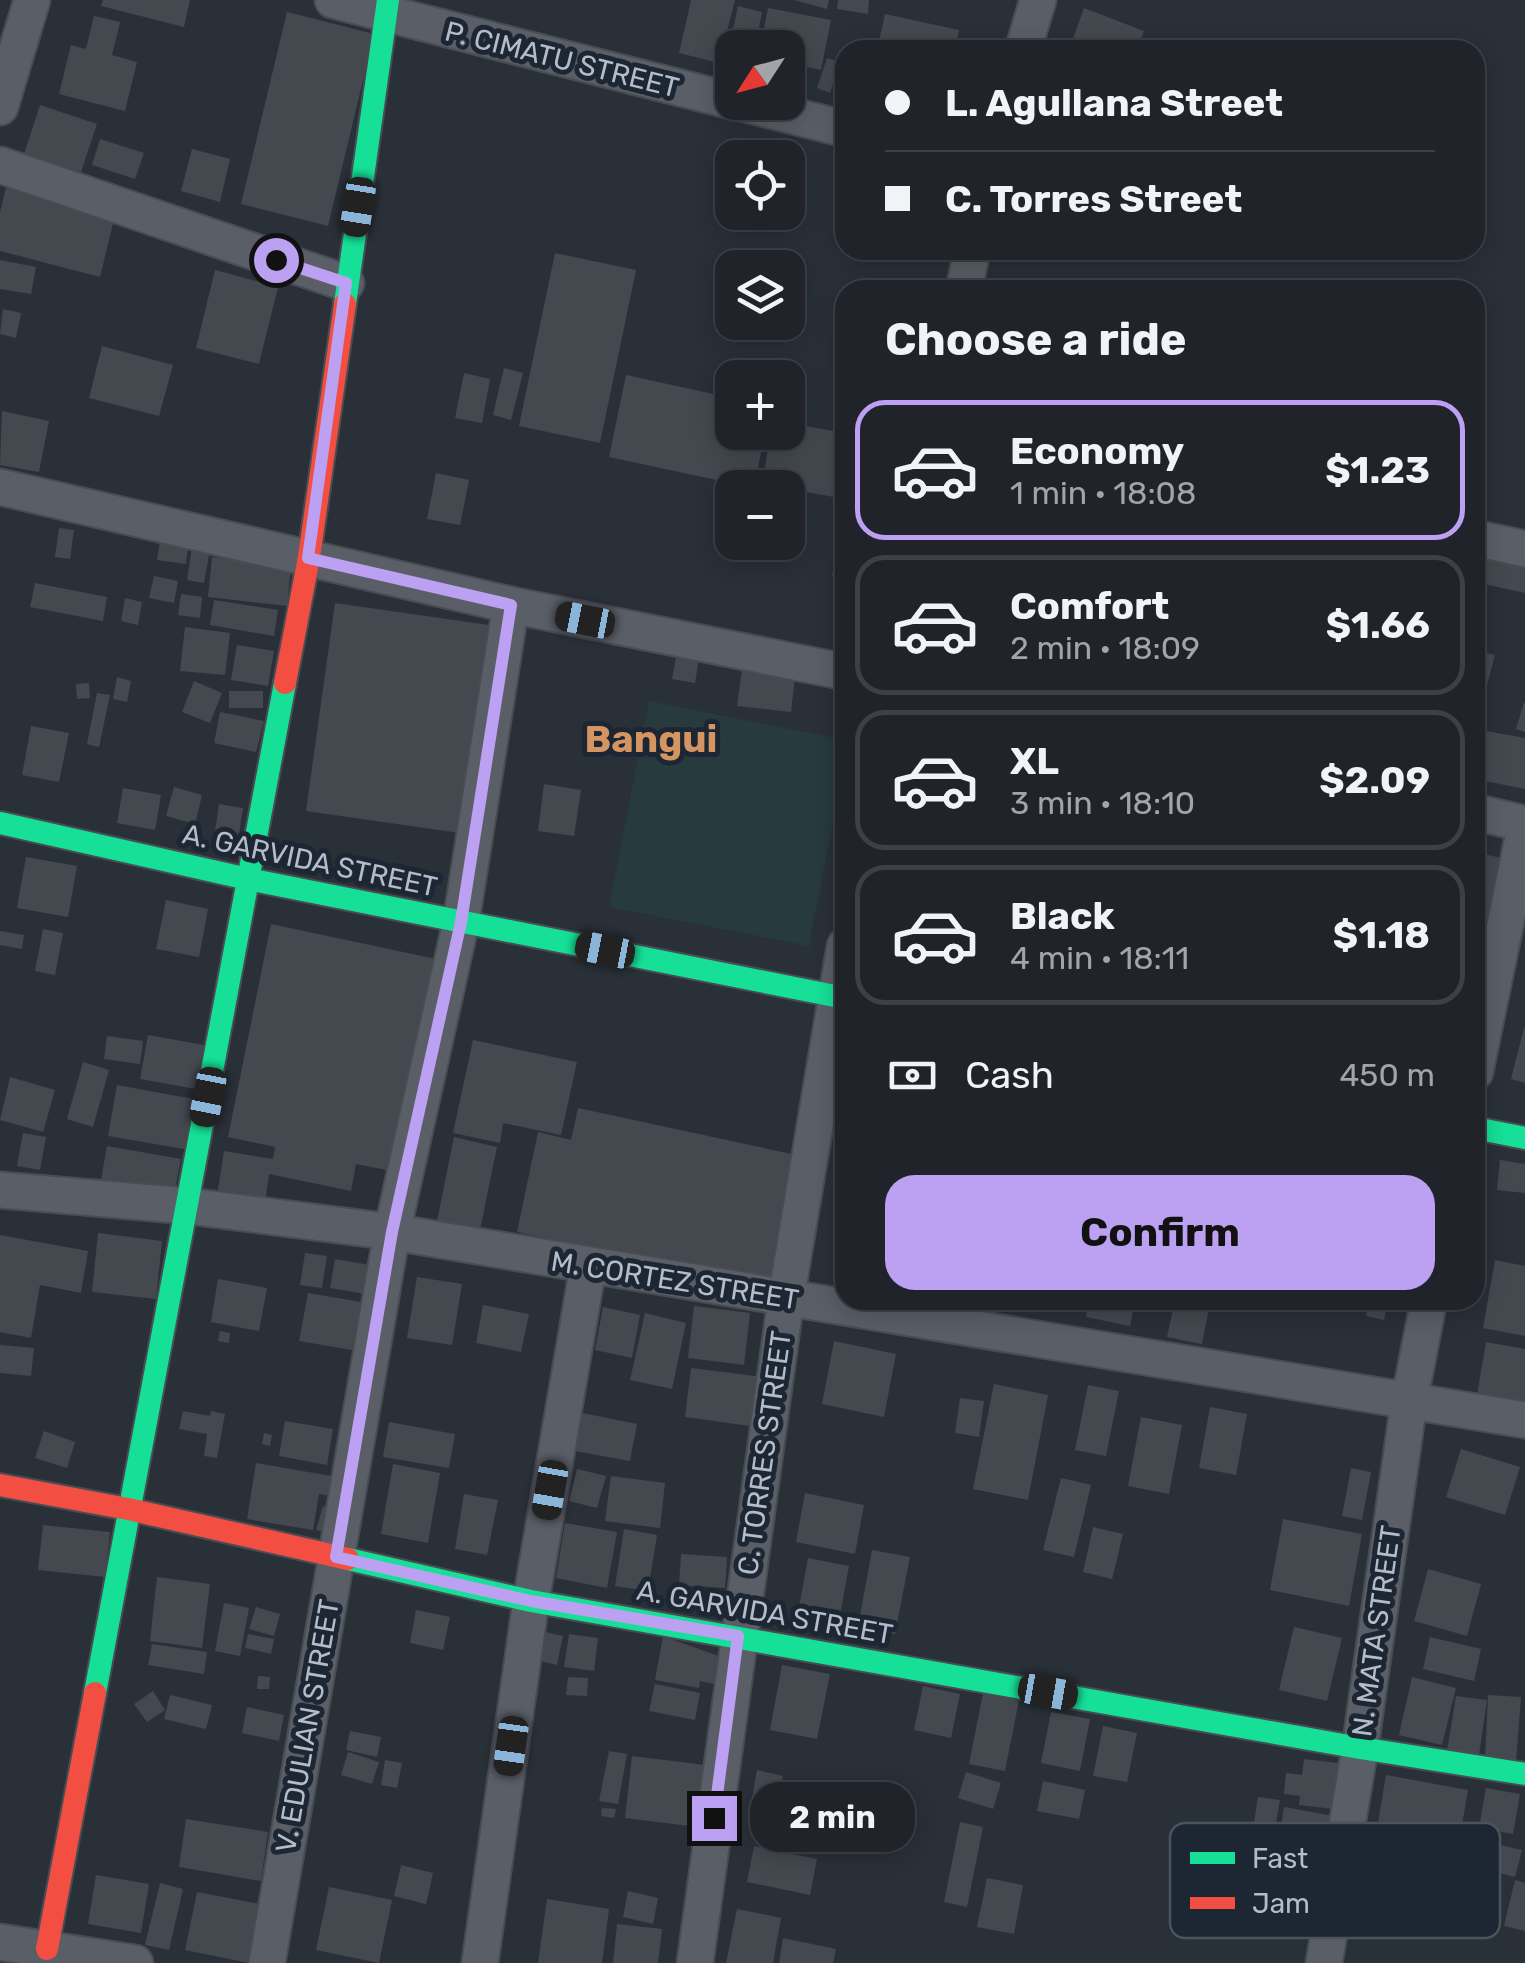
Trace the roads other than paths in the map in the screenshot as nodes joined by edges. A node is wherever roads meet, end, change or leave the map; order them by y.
1 (32, 0) edge
2 (333, 0) edge
3 (1038, 0) edge
4 (387, 8) edge
5 (1026, 40) edge
6 (715, 97) edge
7 (0, 107) edge
8 (805, 119) edge
9 (835, 127) edge
10 (0, 165) edge
11 (346, 283) junction
12 (0, 487) edge
13 (1485, 540) edge
14 (1525, 549) edge
15 (308, 558) junction
16 (511, 605) junction
17 (835, 670) edge
18 (1485, 815) edge
19 (0, 822) edge
20 (1525, 826) edge
21 (248, 879) junction
22 (461, 922) junction
23 (835, 996) edge
24 (1485, 1023) edge
25 (835, 1025) edge
26 (1485, 1130) edge
27 (1525, 1138) edge
28 (0, 1190) edge
29 (188, 1206) junction
30 (392, 1232) junction
31 (588, 1267) junction
32 (786, 1299) junction
33 (835, 1307) edge
34 (853, 1310) edge
35 (1428, 1310) edge
36 (1409, 1402) junction
37 (1525, 1420) edge
38 (0, 1485) edge
39 (128, 1508) junction
40 (336, 1557) junction
41 (531, 1601) junction
42 (738, 1636) junction
43 (1360, 1748) junction
44 (1525, 1774) edge
45 (1347, 1823) edge
46 (1328, 1938) edge
47 (0, 1942) edge
48 (47, 1949) junction
49 (135, 1963) edge
50 (267, 1963) edge
51 (480, 1963) edge
52 (695, 1963) edge
53 (1324, 1963) edge

1 - 7 street
2 - 4 street, P. CIMATU STREET
3 - 5 street
4 - 6 street, P. CIMATU STREET
4 - 11 street
8 - 9 street, P. CIMATU STREET
10 - 11 street
11 - 15 street
12 - 15 street
13 - 14 street
15 - 16 street
15 - 21 street
16 - 17 street
16 - 22 street, V. EDULIAN STREET
18 - 20 street
19 - 21 street, A. GARVIDA STREET
20 - 24 street
21 - 22 street, A. GARVIDA STREET
21 - 29 street
22 - 23 street, A. GARVIDA STREET
22 - 30 street, V. EDULIAN STREET
25 - 32 street, C. TORRES STREET
26 - 27 street
28 - 29 street, M. CORTEZ STREET
29 - 30 street, M. CORTEZ STREET
29 - 39 street
30 - 31 street, M. CORTEZ STREET
30 - 40 street, V. EDULIAN STREET
31 - 32 street, M. CORTEZ STREET
31 - 41 street
32 - 33 street, M. CORTEZ STREET
32 - 42 street, C. TORRES STREET
34 - 36 street, M. CORTEZ STREET
35 - 36 street, N. MATA STREET
36 - 37 street, M. CORTEZ STREET
36 - 43 street, N. MATA STREET
38 - 39 street, A. GARVIDA STREET
39 - 40 street, A. GARVIDA STREET
39 - 48 street
40 - 41 street, A. GARVIDA STREET
40 - 50 street, V. EDULIAN STREET
41 - 42 street, A. GARVIDA STREET
41 - 51 street
42 - 43 street, A. GARVIDA STREET
42 - 52 street, C. TORRES STREET
43 - 44 street, A. GARVIDA STREET
43 - 45 street, N. MATA STREET
46 - 53 street, N. MATA STREET
47 - 48 street
48 - 49 street

